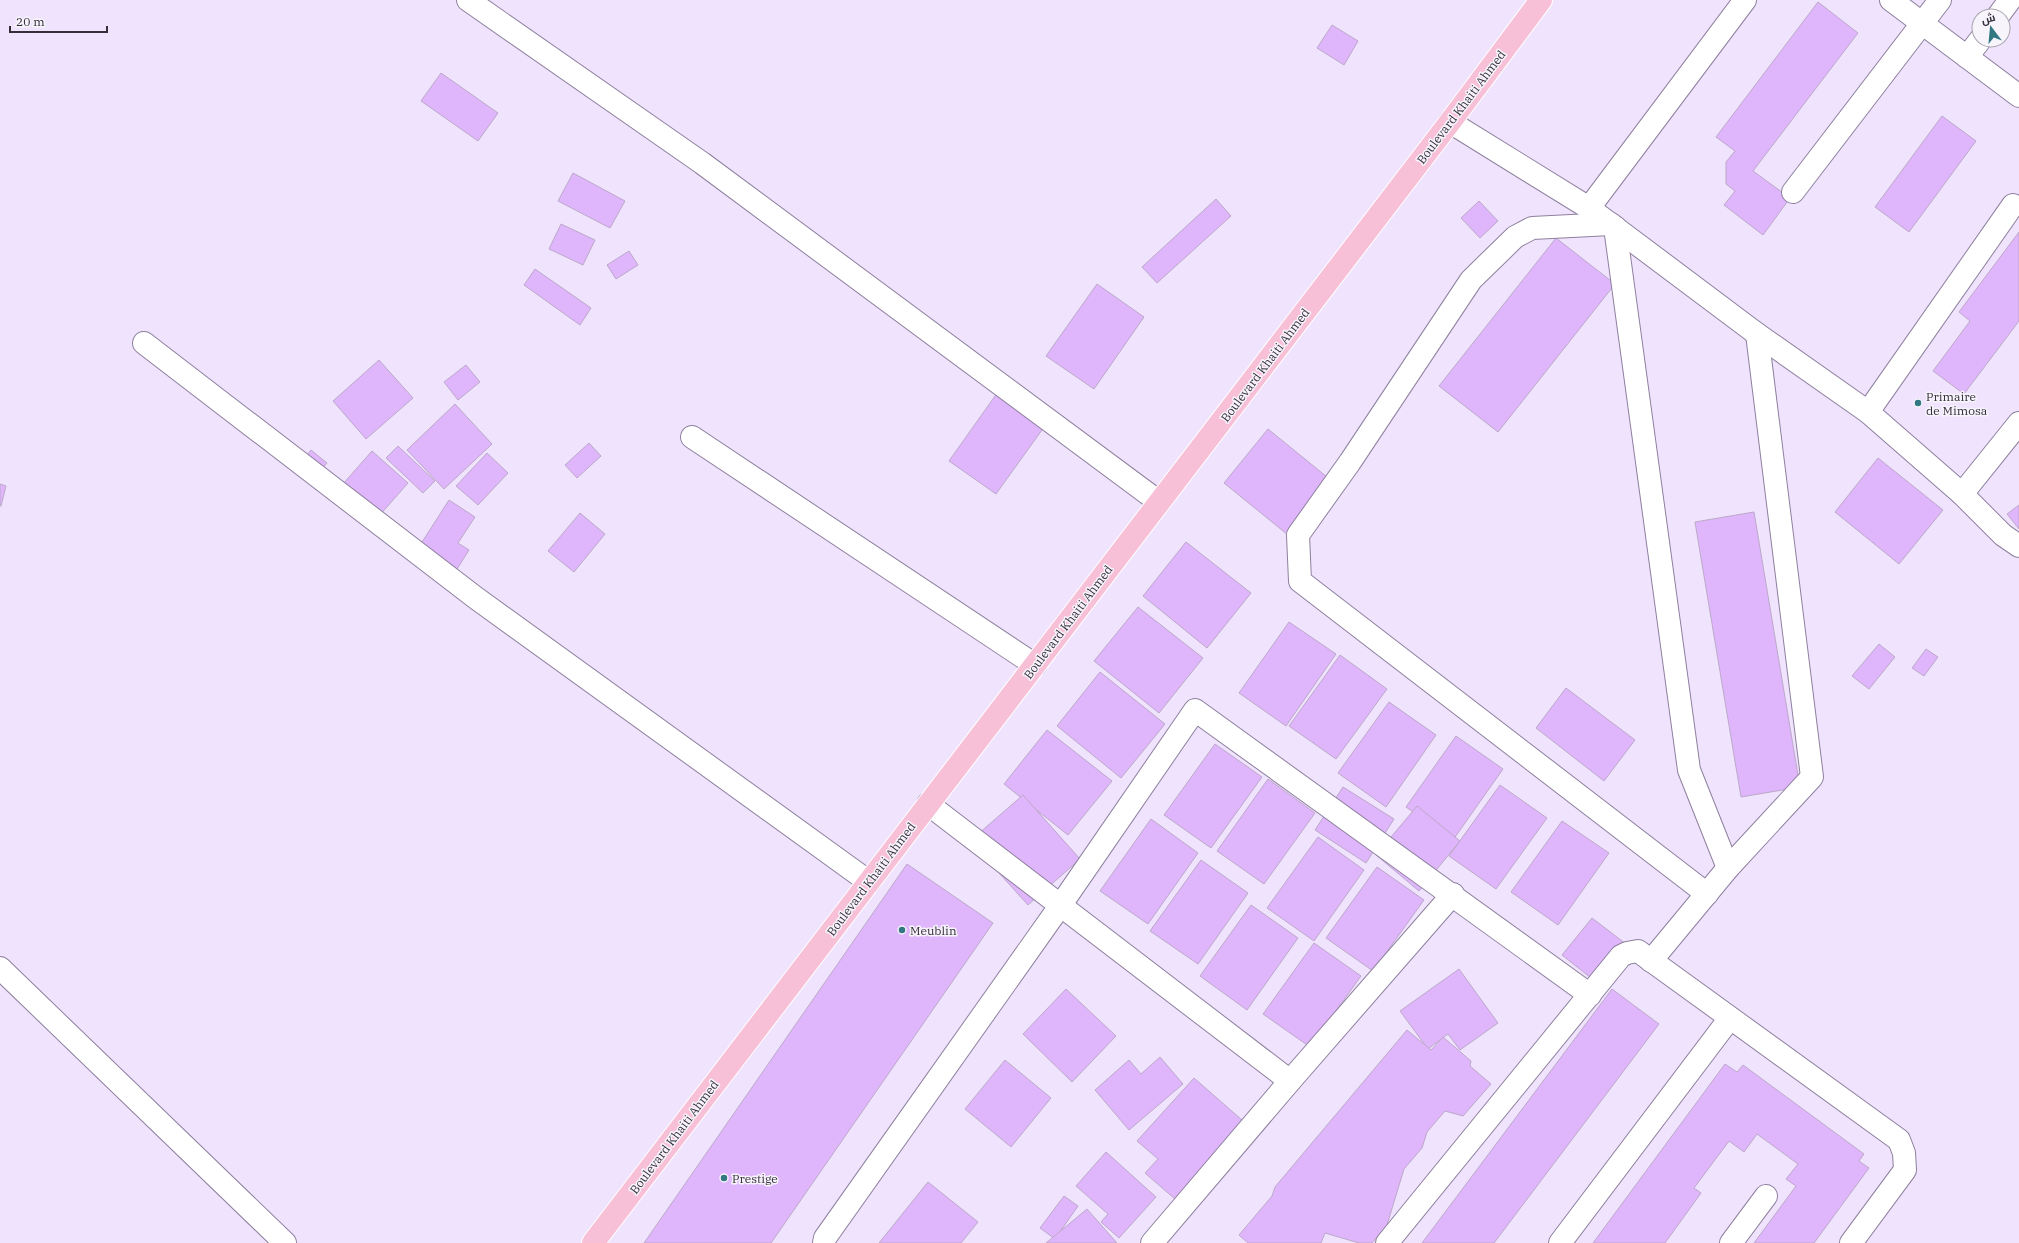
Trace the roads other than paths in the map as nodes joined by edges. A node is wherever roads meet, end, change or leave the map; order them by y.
1 (468, 0) edge
2 (1541, 0) edge
3 (1745, 0) edge
4 (1891, 0) edge
5 (1940, 0) edge
6 (1922, 24) junction
7 (1971, 47) edge
8 (1973, 48) edge
9 (2019, 96) edge
10 (1450, 122) junction
11 (1793, 192) dead end
12 (2013, 205) dead end
13 (1589, 208) junction
14 (1613, 225) junction
15 (1757, 334) junction
16 (144, 343) dead end
17 (1868, 412) junction
18 (2019, 423) edge
19 (692, 437) dead end
20 (1962, 494) junction
21 (1159, 502) junction
22 (2019, 546) edge
23 (1035, 665) junction
24 (928, 804) junction
25 (1728, 868) junction
26 (869, 882) junction
27 (1453, 894) junction
28 (1707, 894) junction
29 (1060, 906) junction
30 (1651, 961) junction
31 (0, 968) edge
32 (1590, 995) junction
33 (1730, 1018) junction
34 (1290, 1081) junction
35 (1766, 1196) dead end
36 (285, 1243) edge
37 (593, 1243) edge
38 (824, 1243) edge
39 (1152, 1243) edge
40 (1387, 1243) edge
41 (1560, 1243) edge
42 (1731, 1243) edge
43 (1851, 1243) edge

1 - 21 street
2 - 10 highway, Boulevard Khaiti Ahmed
3 - 13 street
4 - 6 street
5 - 6 street
6 - 7 street
6 - 11 street
8 - 9 street
10 - 13 street
10 - 21 highway, Boulevard Khaiti Ahmed
12 - 17 street
13 - 14 street
14 - 15 street
14 - 25 street
14 - 28 street
15 - 17 street
15 - 25 street
16 - 26 street
17 - 20 street
18 - 20 street
19 - 23 street
20 - 22 street
21 - 23 highway, Boulevard Khaiti Ahmed
23 - 24 highway, Boulevard Khaiti Ahmed
24 - 26 highway, Boulevard Khaiti Ahmed
24 - 29 street
25 - 28 street
26 - 37 highway, Boulevard Khaiti Ahmed
27 - 29 street
27 - 32 street
27 - 34 street
28 - 30 street
29 - 34 street
29 - 38 street
30 - 32 street
30 - 33 street
31 - 36 street
32 - 40 street
33 - 41 street
33 - 43 street
34 - 39 street
35 - 42 street

